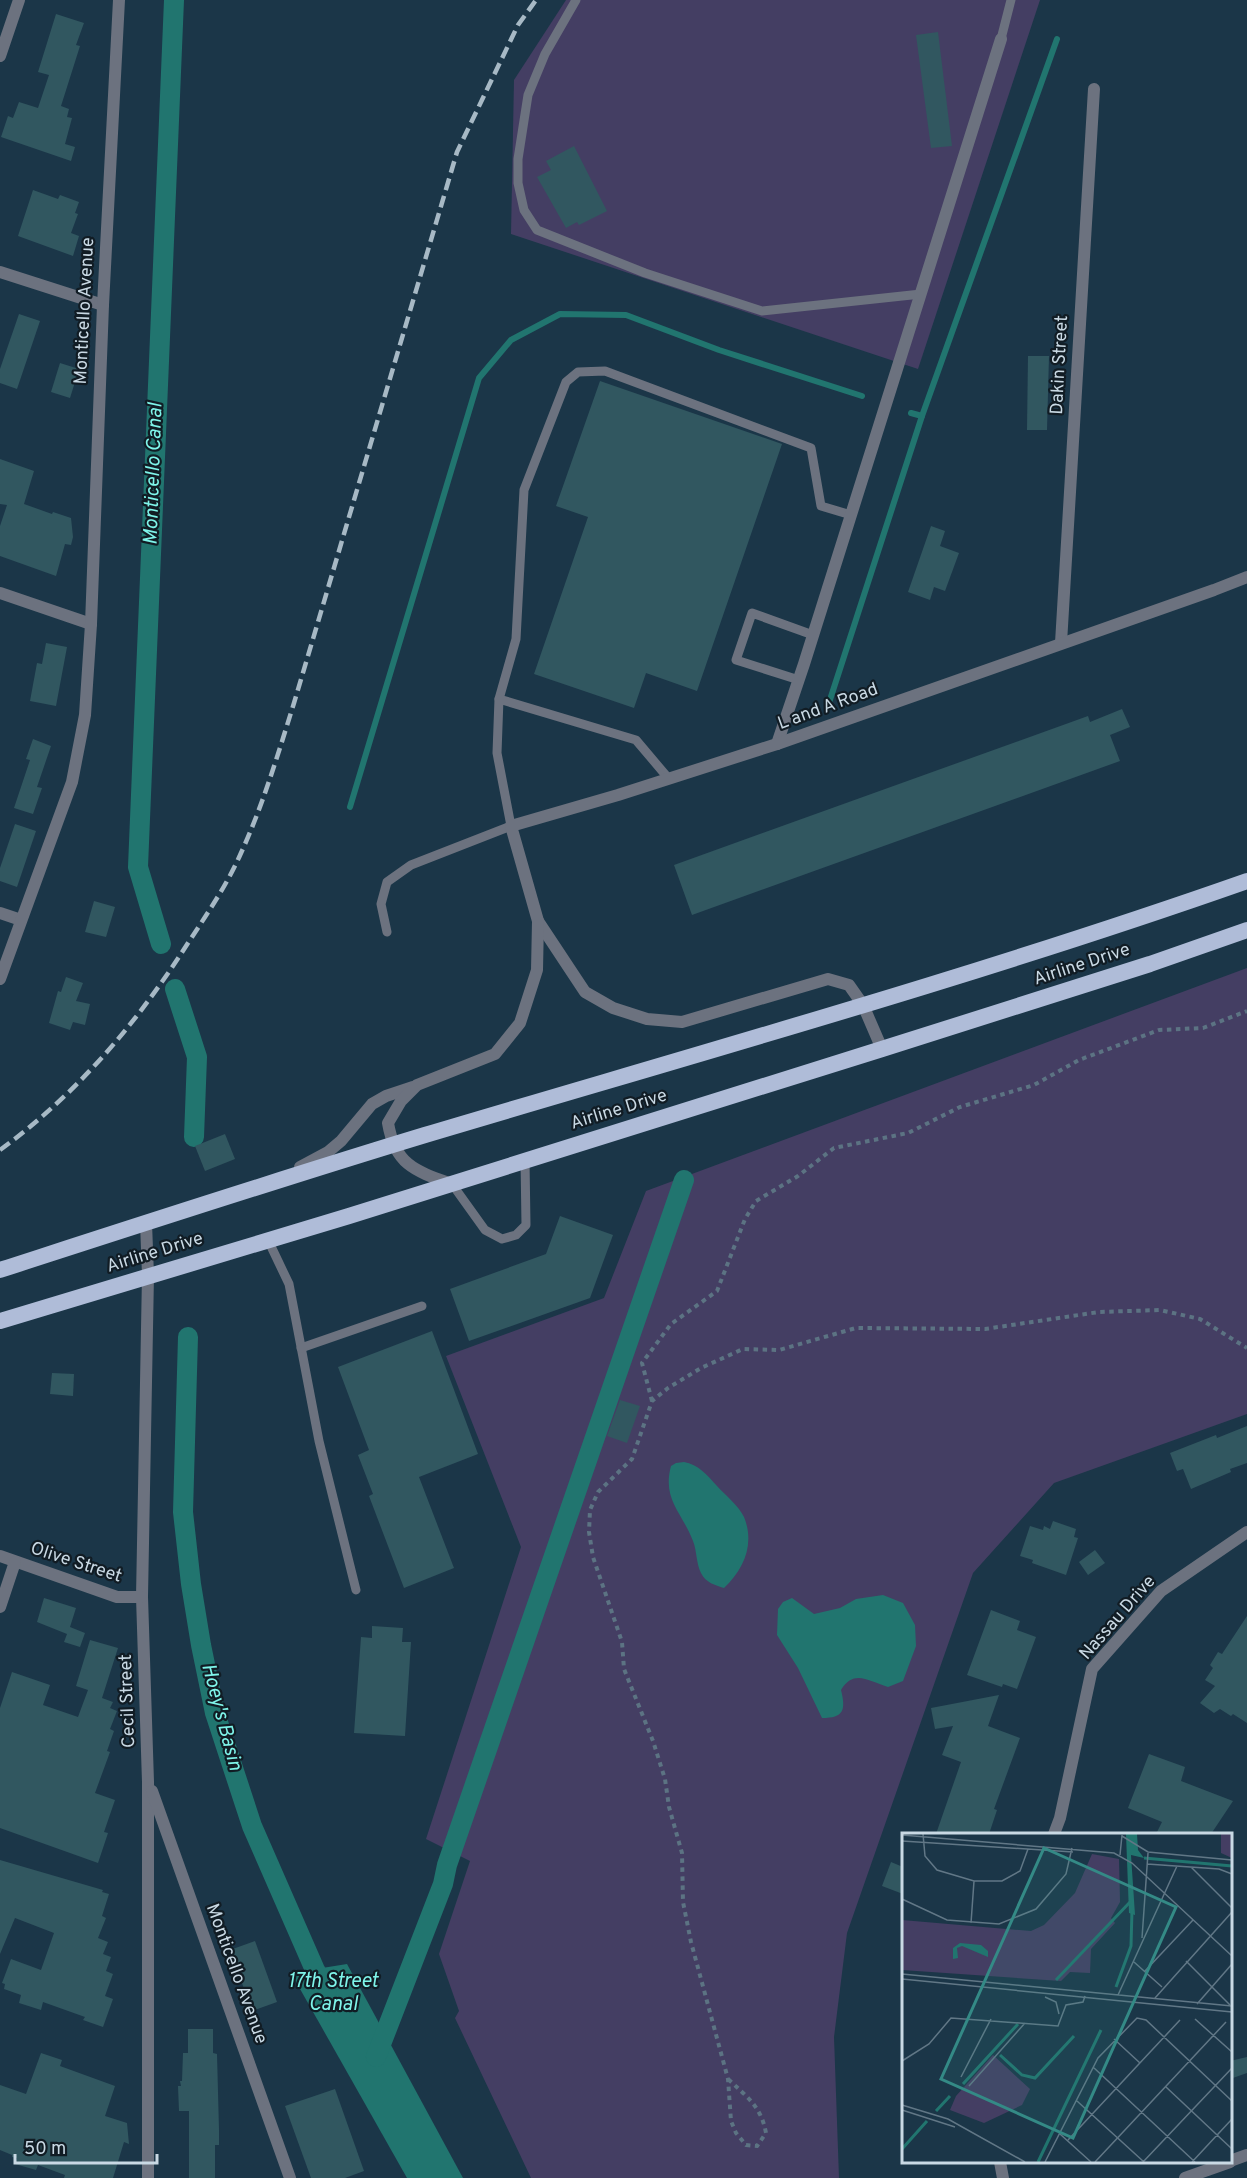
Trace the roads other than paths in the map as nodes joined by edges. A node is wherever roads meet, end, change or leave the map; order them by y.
1 (19, 0) edge
2 (119, 0) edge
3 (576, 0) edge
4 (1011, 0) edge
5 (1001, 39) joint
6 (0, 56) edge
7 (1094, 89) dead end
8 (0, 272) edge
9 (921, 294) junction
10 (103, 304) junction
11 (851, 515) junction
12 (1247, 577) edge
13 (0, 593) edge
14 (91, 624) junction
15 (813, 635) junction
16 (1061, 643) junction
17 (799, 680) junction
18 (499, 699) junction
19 (777, 744) junction
20 (669, 779) junction
21 (511, 826) junction
22 (1247, 881) edge
23 (0, 913) edge
24 (21, 920) junction
25 (538, 921) junction
26 (1247, 930) edge
27 (387, 932) dead end
28 (0, 980) edge
29 (863, 1005) junction
30 (882, 1049) junction
31 (417, 1085) junction
32 (393, 1145) junction
33 (525, 1160) junction
34 (270, 1183) junction
35 (452, 1184) junction
36 (146, 1223) junction
37 (268, 1240) junction
38 (0, 1270) edge
39 (148, 1275) junction
40 (422, 1306) dead end
41 (0, 1321) edge
42 (301, 1348) junction
43 (1247, 1532) edge
44 (0, 1556) edge
45 (15, 1562) junction
46 (356, 1590) dead end
47 (142, 1597) junction
48 (0, 1606) edge
49 (148, 1782) junction
50 (1054, 1833) edge
51 (1247, 2155) edge
52 (1232, 2160) edge
53 (1000, 2163) edge
54 (1225, 2163) edge
55 (148, 2178) edge
56 (290, 2178) edge
57 (1003, 2178) edge
58 (1185, 2178) edge

1 - 6 street
2 - 10 street, Monticello Avenue
3 - 9 lane
4 - 5 lane
5 - 9 street
7 - 16 street, Dakin Street
8 - 10 street
9 - 11 street
10 - 14 street, Monticello Avenue
11 - 15 street
11 - 18 lane
12 - 16 street, L and A Road
13 - 14 street
14 - 24 street, Monticello Avenue
15 - 17 street
15 - 17 lane
16 - 19 street, L and A Road
17 - 19 street
18 - 20 lane
18 - 21 lane
19 - 20 street, L and A Road
20 - 21 street, L and A Road
21 - 25 street
21 - 27 lane
22 - 29 highway, Airline Drive
23 - 24 street
24 - 28 street, Monticello Avenue
25 - 29 street
25 - 31 street
26 - 30 highway, Airline Drive
29 - 30 street
29 - 32 highway, Airline Drive
30 - 33 highway, Airline Drive
31 - 32 street
31 - 34 street
32 - 34 highway, Airline Drive
32 - 35 street
33 - 35 highway, Airline Drive
33 - 35 lane
34 - 36 highway, Airline Drive
35 - 37 highway, Airline Drive
36 - 38 highway, Airline Drive
36 - 39 street, Cecil Street
37 - 39 highway, Airline Drive
37 - 42 lane
39 - 41 highway, Airline Drive
39 - 47 street, Cecil Street
40 - 42 lane
42 - 46 lane
43 - 50 street, Nassau Drive
44 - 45 street, Olive Street
45 - 47 street, Olive Street
45 - 48 street
47 - 49 street, Cecil Street
49 - 55 street, Cecil Street
49 - 56 street, Monticello Avenue
51 - 52 street
53 - 57 street
54 - 58 street

